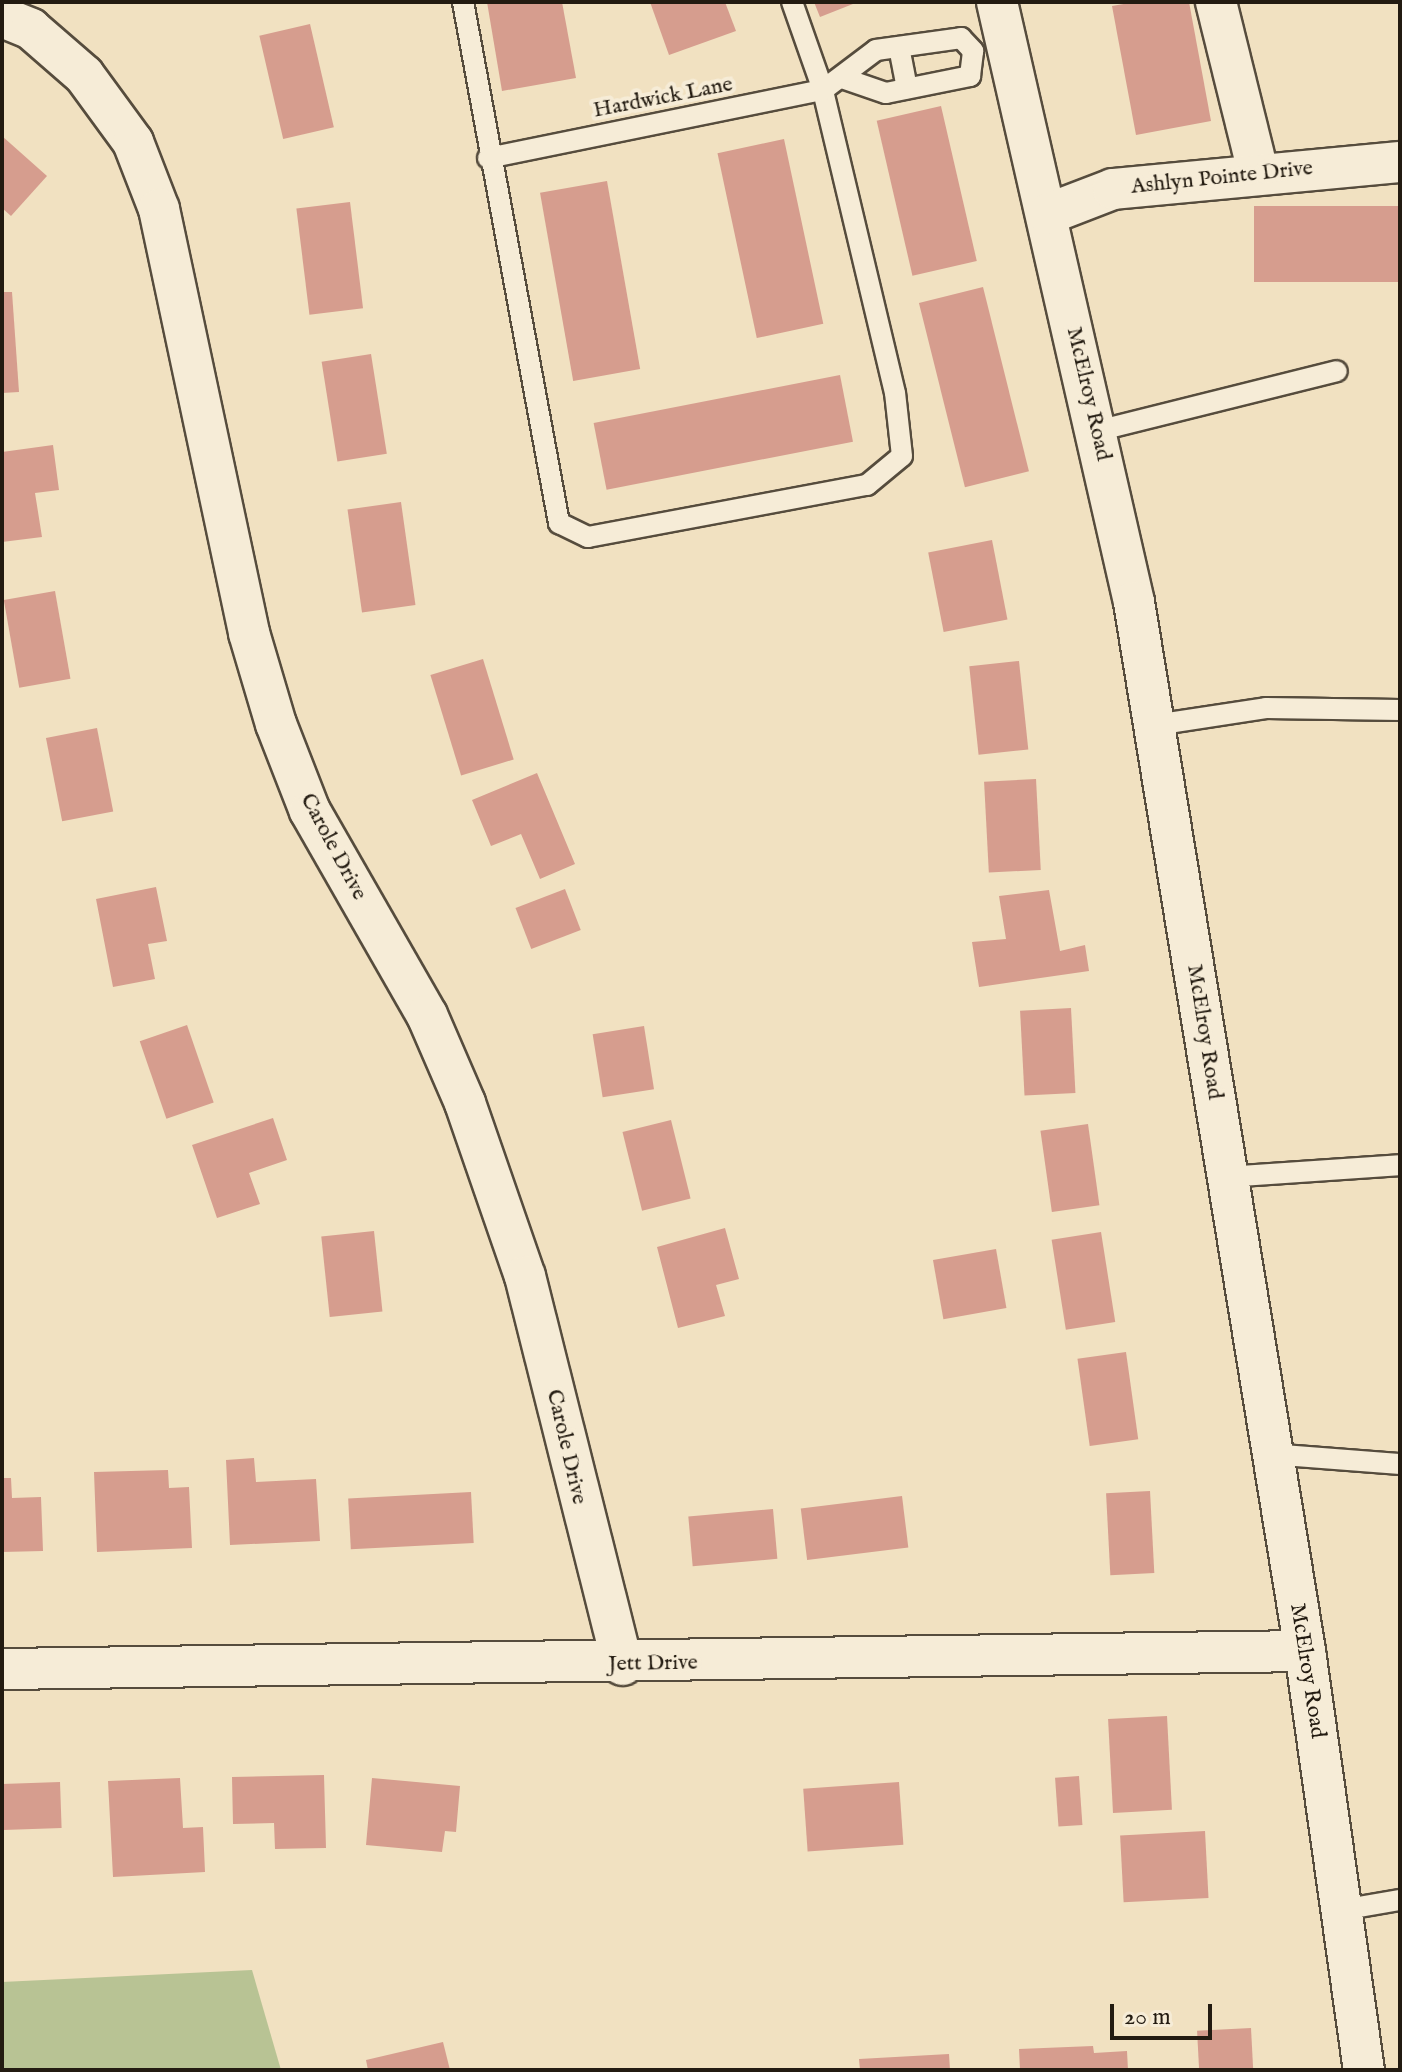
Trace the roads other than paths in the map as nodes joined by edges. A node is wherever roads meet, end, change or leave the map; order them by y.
1 (463, 2) edge
2 (792, 2) edge
3 (997, 2) edge
4 (1216, 2) edge
5 (2, 17) edge
6 (899, 47) junction
7 (990, 47) junction
8 (845, 79) junction
9 (907, 88) junction
10 (823, 90) junction
11 (488, 158) junction
12 (1400, 162) edge
13 (1258, 172) junction
14 (1048, 214) junction
15 (1337, 371) dead end
16 (1097, 431) junction
17 (1400, 710) edge
18 (1155, 725) junction
19 (1400, 1165) edge
20 (1225, 1177) junction
21 (1270, 1454) junction
22 (1400, 1464) edge
23 (1305, 1651) junction
24 (623, 1665) junction
25 (2, 1669) edge
26 (1400, 1900) edge
27 (1342, 1910) junction
28 (1364, 2070) edge

1 - 11 lane
2 - 10 lane
3 - 7 street, McElroy Road
4 - 13 street
5 - 24 street, Carole Drive
6 - 7 lane, Hardwick Lane
6 - 8 lane, Hardwick Lane
6 - 9 lane
7 - 9 lane
7 - 14 street, McElroy Road
8 - 9 lane
8 - 10 lane, Hardwick Lane
10 - 11 lane, Hardwick Lane
10 - 11 lane
12 - 13 street, Ashlyn Pointe Drive
13 - 14 street, Ashlyn Pointe Drive
14 - 16 street, McElroy Road
15 - 16 lane
16 - 18 street, McElroy Road
17 - 18 lane
18 - 20 street, McElroy Road
19 - 20 lane
20 - 21 street, McElroy Road
21 - 22 lane
21 - 23 street, McElroy Road
23 - 24 street, Jett Drive
23 - 27 street, McElroy Road
24 - 25 street, Jett Drive
26 - 27 lane
27 - 28 street, McElroy Road

